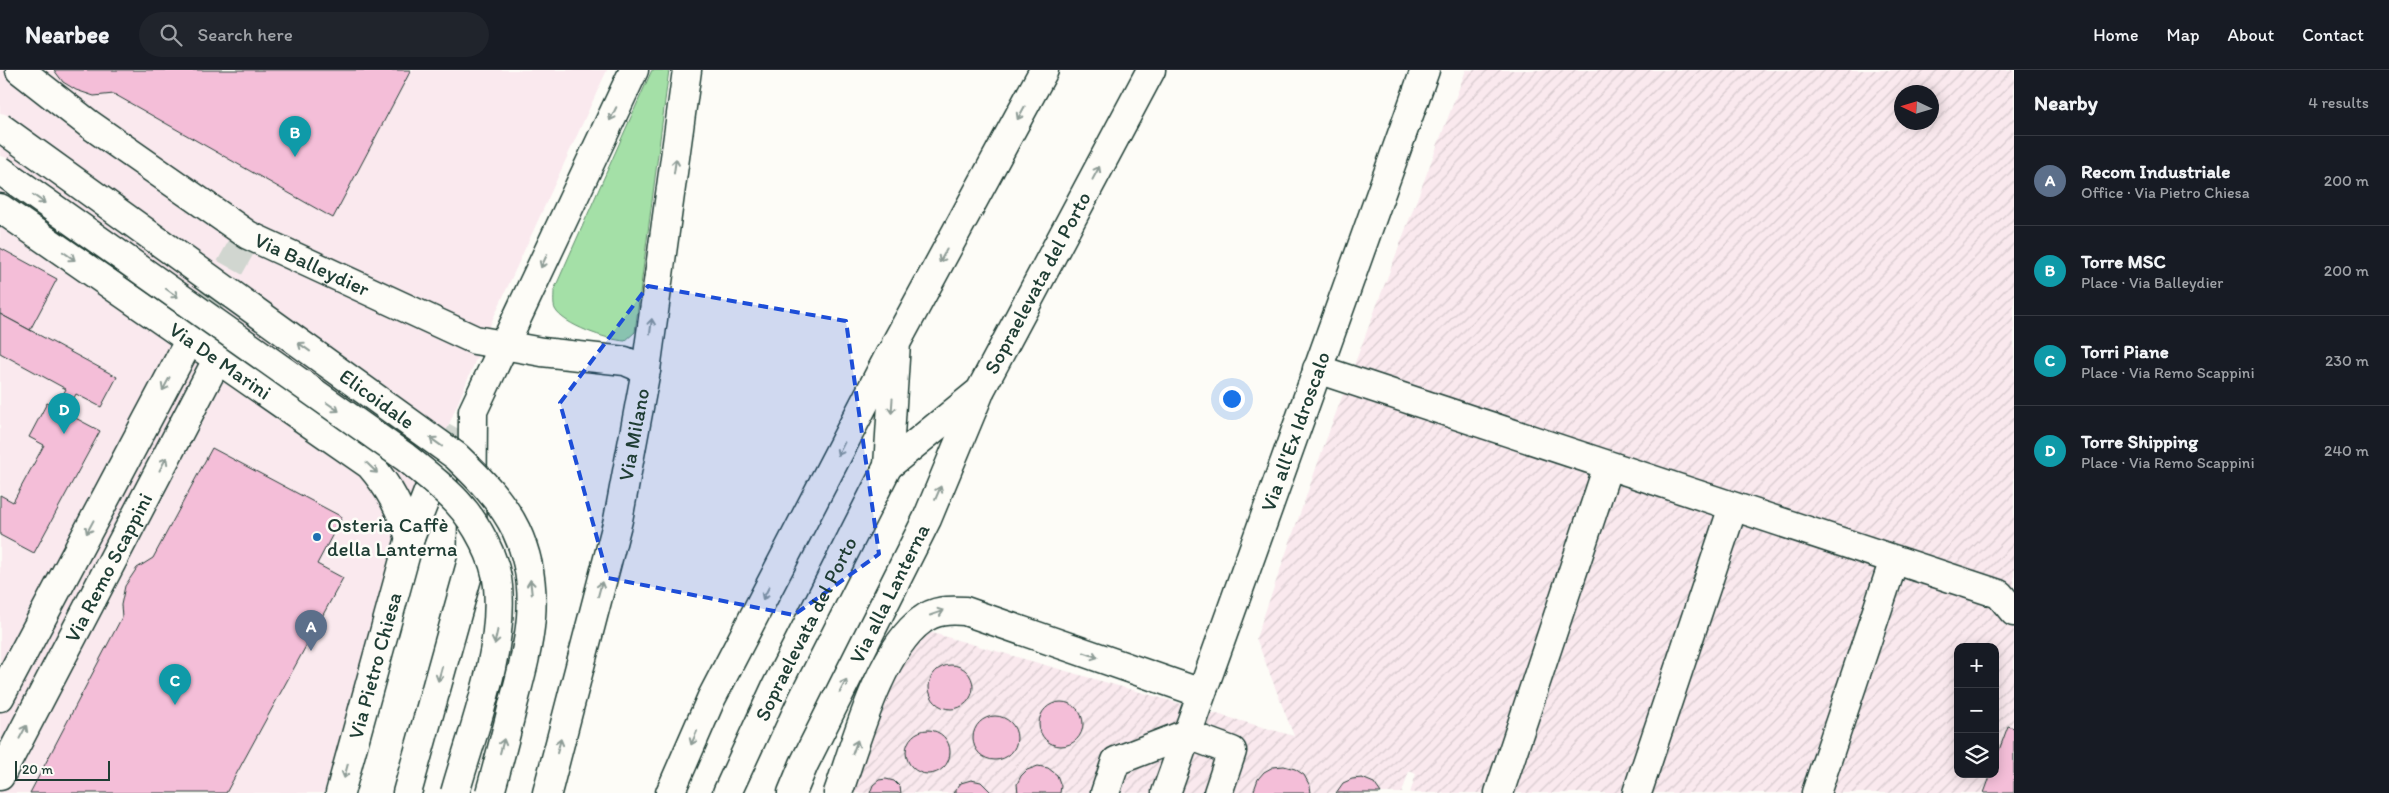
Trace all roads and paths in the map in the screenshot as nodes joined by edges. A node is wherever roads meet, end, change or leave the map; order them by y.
1 (20, 70) edge
2 (634, 70) edge
3 (687, 70) edge
4 (1044, 70) edge
5 (1150, 70) edge
6 (1425, 70) edge
7 (0, 127) edge
8 (0, 170) edge
9 (0, 208) edge
10 (189, 341) tunnel mouth
11 (896, 343) junction
12 (504, 345) junction
13 (217, 360) junction
14 (1317, 369) junction
15 (646, 370) junction
16 (980, 391) junction
17 (888, 466) junction
18 (1608, 466) junction
19 (428, 492) tunnel mouth
20 (1733, 507) junction
21 (410, 538) junction
22 (1894, 560) junction
23 (2014, 612) edge
24 (1201, 693) junction
25 (0, 697) edge
26 (1186, 734) junction
27 (0, 776) edge
28 (340, 793) edge
29 (407, 793) edge
30 (455, 793) edge
31 (490, 793) edge
32 (547, 793) edge
33 (670, 793) edge
34 (727, 793) edge
35 (792, 793) edge
36 (838, 793) edge
37 (1105, 793) edge
38 (1166, 793) edge
39 (1218, 793) edge
40 (1499, 793) edge
41 (1637, 793) edge
42 (1816, 793) edge

1 - 12 main road, Via Balleydier
2 -> 12 main road
15 -> 3 main road, Via Milano
4 -> 11 main road, Sopraelevata del Porto
16 -> 5 main road, Sopraelevata del Porto
6 - 14 main road, Via all'Ex Idroscalo
31 -> 7 main road, Elicoidale, bridge
8 -> 30 main road, Elicoidale, bridge
9 -> 13 main road, Via De Marini
10 -> 25 main road, Via Remo Scappini
11 -> 17 main road, Sopraelevata del Porto
11 -> 33 main road
12 - 15 main road, Via Balleydier
12 -> 29 main road
13 -> 21 main road, Via De Marini
27 -> 13 main road, Via Remo Scappini
14 - 18 main road
14 - 24 main road, Via all'Ex Idroscalo
32 -> 15 main road, Via Milano
16 - 17 main road, Sopraelevata del Porto
35 -> 16 main road, Via alla Lanterna
17 - 34 main road, Sopraelevata del Porto
18 - 20 main road
18 - 40 main road
19 - 21 main road
20 - 22 main road
20 - 41 main road
21 -> 28 main road, Via Pietro Chiesa
22 - 23 main road
22 - 42 main road
24 - 26 main road, Via all'Ex Idroscalo
36 -> 24 main road
26 - 37 main road
26 - 38 main road, Via all'Ex Idroscalo
26 - 39 main road

